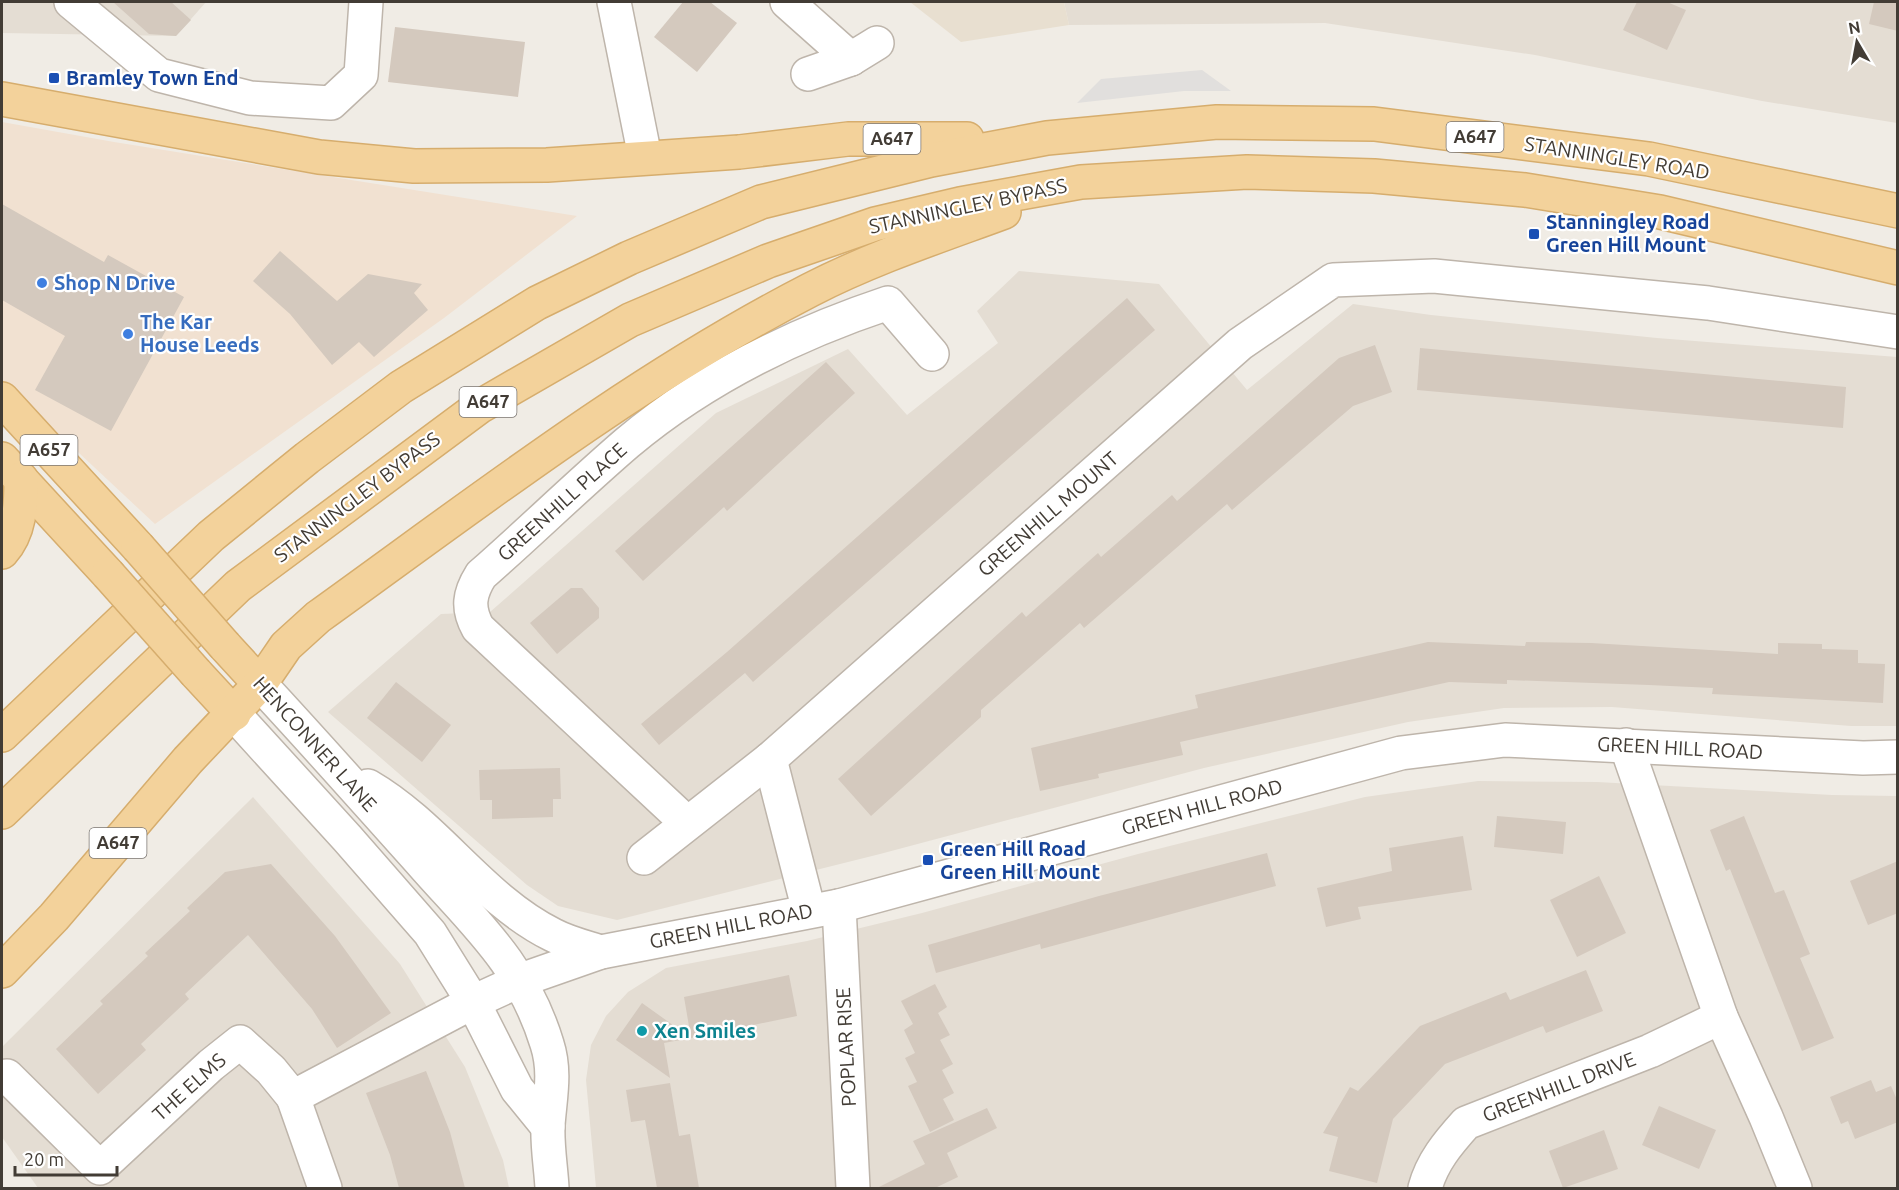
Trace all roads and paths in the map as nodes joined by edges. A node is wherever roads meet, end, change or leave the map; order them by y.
1 (71, 2) edge
2 (366, 2) edge
3 (615, 2) edge
4 (787, 2) edge
5 (808, 74) dead end
6 (2, 99) edge
7 (1047, 138) junction
8 (645, 157) junction
9 (1081, 182) junction
10 (1898, 211) edge
11 (1898, 268) edge
12 (1898, 332) edge
13 (933, 354) dead end
14 (2, 399) edge
15 (11, 469) edge
16 (2, 552) edge
17 (260, 684) junction
18 (234, 714) junction
19 (2, 735) edge
20 (1626, 745) junction
21 (1898, 756) edge
22 (770, 759) junction
23 (341, 770) junction
24 (2, 812) edge
25 (687, 823) junction
26 (644, 858) dead end
27 (824, 908) junction
28 (601, 952) junction
29 (2, 971) edge
30 (521, 980) junction
31 (473, 1002) junction
32 (1721, 1017) junction
33 (7, 1076) dead end
34 (292, 1097) junction
35 (548, 1127) junction
36 (325, 1188) edge
37 (552, 1188) edge
38 (853, 1188) edge
39 (1425, 1188) edge
40 (1795, 1188) edge

1 - 2 street
3 - 8 street
4 - 5 street
6 - 8 main road, A647
7 - 8 main road, A647
7 - 10 main road, STANNINGLEY ROAD / A647
7 - 19 main road, A647
9 - 11 main road, A647
9 - 17 main road, A647
9 - 24 main road, STANNINGLEY BYPASS / A647
12 - 22 street, GREENHILL MOUNT
13 - 25 street, GREENHILL PLACE
14 - 17 main road, HENCONNER LANE / A657, bridge
15 - 16 main road
15 - 18 main road, bridge
17 - 18 main road, A647
17 - 23 street, HENCONNER LANE
18 - 29 main road, A647
18 - 31 street, HENCONNER LANE
20 - 21 street, GREEN HILL ROAD
20 - 27 street, GREEN HILL ROAD
20 - 32 street
22 - 25 street, GREENHILL MOUNT
22 - 27 street
23 - 28 street
23 - 30 street, HENCONNER LANE
25 - 26 street, GREENHILL MOUNT
27 - 28 street, GREEN HILL ROAD
27 - 38 street, POPLAR RISE
28 - 30 street, GREEN HILL ROAD
30 - 31 street
30 - 35 street, HENCONNER LANE
31 - 34 street
31 - 35 street, HENCONNER LANE
32 - 39 street, GREENHILL DRIVE
32 - 40 street
33 - 34 street, THE ELMS
34 - 36 street, THE ELMS
35 - 37 street, HENCONNER LANE

